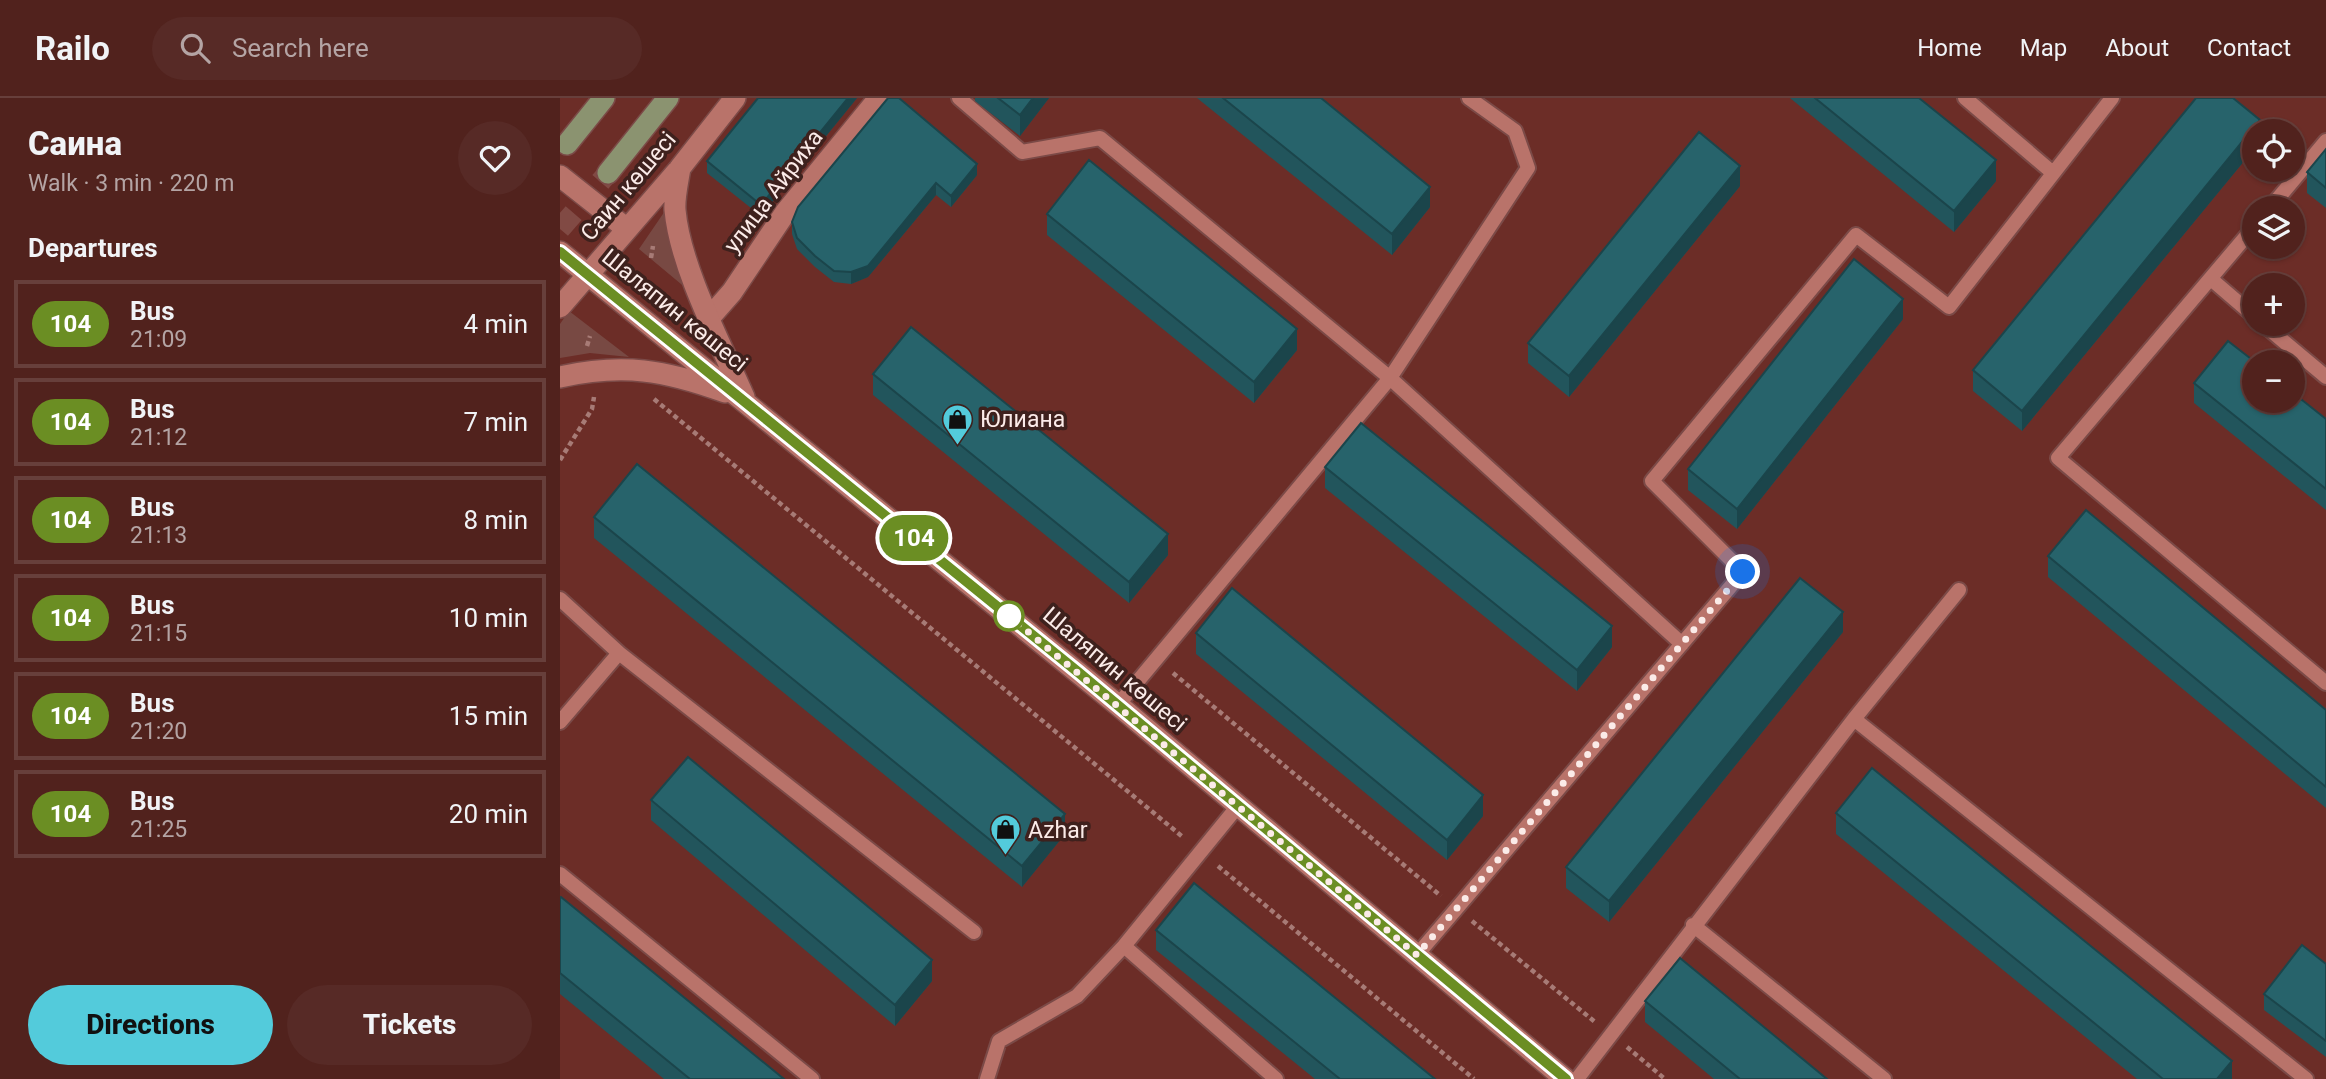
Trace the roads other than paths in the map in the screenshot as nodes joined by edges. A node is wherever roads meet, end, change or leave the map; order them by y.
1 (604, 98) edge
2 (668, 98) edge
3 (735, 98) edge
4 (879, 98) edge
5 (959, 98) edge
6 (1469, 98) edge
7 (1965, 98) edge
8 (2112, 98) edge
9 (2326, 141) edge
10 (567, 144) dead end
11 (680, 168) junction
12 (608, 173) tunnel mouth
13 (2053, 173) junction
14 (560, 176) edge
15 (2280, 196) edge
16 (627, 229) junction
17 (2242, 242) edge
18 (560, 252) edge
19 (587, 274) junction
20 (2211, 279) junction
21 (2242, 306) edge
22 (560, 307) edge
23 (710, 317) junction
24 (2277, 336) edge
25 (560, 377) edge
26 (2326, 377) edge
27 (1390, 378) junction
28 (744, 399) junction
29 (1959, 590) dead end
30 (560, 599) edge
31 (1682, 644) junction
32 (620, 653) junction
33 (2326, 683) edge
34 (1118, 705) junction
35 (1854, 719) junction
36 (560, 722) edge
37 (1238, 806) junction
38 (560, 874) edge
39 (1693, 925) junction
40 (974, 932) dead end
41 (1124, 946) junction
42 (1417, 955) junction
43 (812, 1079) edge
44 (986, 1079) edge
45 (1276, 1079) edge
46 (1565, 1079) edge
47 (1577, 1079) edge
48 (1884, 1079) edge
49 (2306, 1079) edge

1 - 10 main road
2 - 12 main road, Саин көшесі
3 - 11 main road, Саин көшесі
4 - 23 main road, улица Айриха
5 - 27 lane
6 - 27 lane
7 - 13 lane
8 - 13 lane
9 - 15 lane
11 - 16 main road, Саин көшесі
11 - 23 main road
13 - 31 lane
14 - 16 main road
16 - 19 main road, Саин көшесі
17 - 20 lane
18 - 19 main road, Шаляпин көшесі
19 - 22 main road, Саин көшесі
19 - 28 main road, Шаляпин көшесі
20 - 21 lane
20 - 33 lane
23 - 28 main road
24 - 26 lane
25 - 28 main road
27 - 31 lane
27 - 34 lane
28 - 34 main road, Шаляпин көшесі
29 - 35 lane
30 - 32 lane
31 - 42 lane
32 - 36 lane
32 - 40 lane
34 - 37 main road, Шаляпин көшесі
35 - 39 lane
35 - 49 lane
37 - 41 lane
37 - 42 main road, Шаляпин көшесі
38 - 43 lane
39 - 47 lane
39 - 48 lane
41 - 44 lane
41 - 45 lane
42 - 46 main road, Шаляпин көшесі

